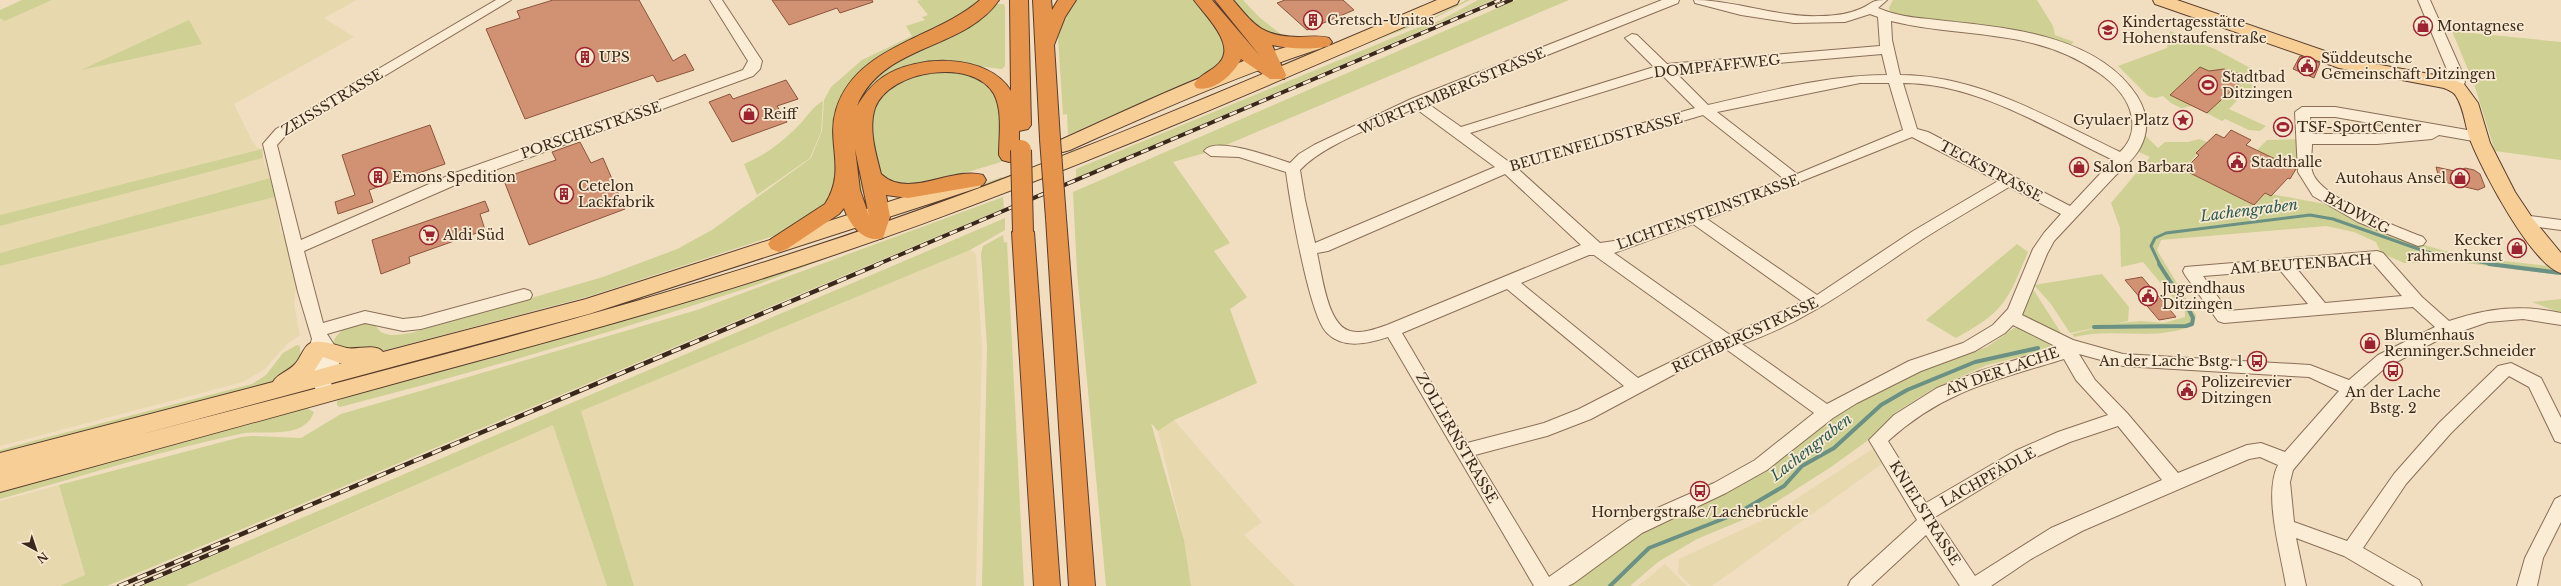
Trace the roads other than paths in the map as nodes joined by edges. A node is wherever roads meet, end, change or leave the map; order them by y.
1 (506, 0) edge
2 (716, 0) edge
3 (990, 0) edge
4 (1019, 0) edge
5 (1042, 0) edge
6 (1066, 0) edge
7 (1203, 0) edge
8 (1224, 0) edge
9 (1673, 0) edge
10 (1700, 0) edge
11 (1881, 0) edge
12 (2161, 0) edge
13 (2424, 0) edge
14 (1436, 2) edge
15 (1870, 9) junction
16 (1885, 17) junction
17 (1238, 30) junction
18 (1632, 38) dead end
19 (1323, 42) junction
20 (1888, 49) junction
21 (1044, 50) junction
22 (1268, 66) junction
23 (1663, 69) junction
24 (1896, 78) junction
25 (1203, 84) junction
26 (2456, 87) junction
27 (1416, 102) junction
28 (1705, 110) junction
29 (2437, 130) junction
30 (1459, 132) junction
31 (1912, 132) junction
32 (2479, 137) junction
33 (2305, 138) junction
34 (1212, 151) dead end
35 (1015, 152) junction
36 (2122, 159) junction
37 (1506, 168) junction
38 (1293, 170) junction
39 (847, 174) junction
40 (870, 176) junction
41 (976, 180) junction
42 (1795, 180) junction
43 (2008, 181) junction
44 (2071, 213) junction
45 (1695, 218) junction
46 (859, 219) junction
47 (2522, 220) junction
48 (878, 223) junction
49 (2561, 225) edge
50 (2418, 241) dead end
51 (779, 244) junction
52 (296, 248) junction
53 (1309, 249) junction
54 (1597, 249) junction
55 (2284, 264) junction
56 (2560, 266) edge
57 (1508, 281) junction
58 (524, 295) dead end
59 (2416, 301) junction
60 (1816, 303) junction
61 (2321, 309) junction
62 (2012, 317) junction
63 (2561, 319) edge
64 (2446, 328) junction
65 (1392, 330) junction
66 (1727, 342) junction
67 (321, 343) junction
68 (2068, 345) junction
69 (400, 356) junction
70 (322, 386) junction
71 (1636, 386) junction
72 (2350, 389) junction
73 (265, 392) junction
74 (1827, 413) junction
75 (2121, 418) junction
76 (2561, 436) edge
77 (1878, 440) joint
78 (1464, 451) junction
79 (2290, 462) junction
80 (0, 464) edge
81 (0, 482) edge
82 (2175, 483) junction
83 (2561, 504) edge
84 (1926, 518) junction
85 (2287, 527) junction
86 (2351, 550) junction
87 (1047, 586) edge
88 (1082, 586) edge
89 (1545, 586) edge
90 (1550, 586) edge
91 (1858, 586) edge
92 (1971, 586) edge
93 (1976, 586) edge
94 (2296, 586) edge
95 (2412, 586) edge
96 (2527, 586) edge

1 - 52 street, ZEISSSTRASSE
2 - 52 street, PORSCHESTRASSE
3 - 39 highway
4 - 35 highway
5 - 21 highway
6 - 21 highway
7 - 17 highway
8 - 17 highway
9 - 27 street, WÜRTTEMBERGSTRASSE
10 - 15 street
11 - 15 street
12 - 26 main road
13 - 26 street
14 - 19 main road
14 - 22 main road
15 - 16 street
16 - 20 street
16 - 36 street
17 - 19 highway
17 - 22 highway
17 - 25 highway
18 - 23 street
19 - 22 main road
20 - 23 street, DOMPFAFFWEG
20 - 24 street
21 - 88 highway, bridge
22 - 25 main road
22 - 48 main road
23 - 28 street
23 - 30 street, DOMPFAFFWEG
24 - 28 street, BEUTENFELDSTRASSE
24 - 31 street
24 - 36 street, BEUTENFELDSTRASSE
25 - 41 main road
26 - 32 main road
27 - 30 street
27 - 38 street, WÜRTTEMBERGSTRASSE
28 - 37 street, BEUTENFELDSTRASSE
28 - 42 street
29 - 32 street
29 - 33 street
29 - 33 street, BADWEG
30 - 37 street
31 - 42 street, LICHTENSTEINSTRASSE
31 - 43 street, TECKSTRASSE
32 - 47 main road
33 - 50 street, BADWEG
34 - 38 street
35 - 40 highway
35 - 87 highway
36 - 44 street
37 - 53 street, BEUTENFELDSTRASSE
37 - 54 street
38 - 53 street
39 - 46 highway
39 - 51 highway
40 - 41 highway
40 - 48 highway
41 - 48 main road
42 - 45 street, LICHTENSTEINSTRASSE
43 - 44 street, TECKSTRASSE
43 - 60 street, RECHBERGSTRASSE
44 - 62 street
45 - 54 street, LICHTENSTEINSTRASSE
45 - 60 street
46 - 48 highway
46 - 51 main road
47 - 49 street
47 - 56 main road
48 - 70 main road
51 - 69 main road
52 - 67 street, ZEISSSTRASSE
53 - 65 street
54 - 57 street, LICHTENSTEINSTRASSE
54 - 66 street
55 - 59 street, AM BEUTENBACH
55 - 61 street
55 - 61 street, AM BEUTENBACH
57 - 65 street, LICHTENSTEINSTRASSE
57 - 71 street
58 - 67 street
59 - 61 street
59 - 64 street, AM BEUTENBACH
60 - 66 street, RECHBERGSTRASSE
62 - 68 street, AN DER LACHE
62 - 74 street
63 - 64 street
64 - 72 street
65 - 78 street, ZOLLERNSTRASSE
66 - 71 street, RECHBERGSTRASSE
66 - 74 street
67 - 69 main road
67 - 70 street, ZEISSSTRASSE
67 - 73 main road
68 - 72 street, AN DER LACHE
68 - 75 street
68 - 77 street, AN DER LACHE
69 - 70 main road
70 - 73 main road
70 - 81 main road
71 - 78 street, RECHBERGSTRASSE
72 - 79 street
73 - 80 main road
74 - 90 street
75 - 82 street
75 - 84 street, LACHPFÄDLE
76 - 86 street
77 - 84 street, KNIELSTRASSE
78 - 89 street, ZOLLERNSTRASSE
79 - 82 street
79 - 85 street
82 - 93 street
83 - 96 street
84 - 91 street, LACHPFÄDLE
84 - 92 street, KNIELSTRASSE
85 - 86 street
85 - 94 street
86 - 95 street

